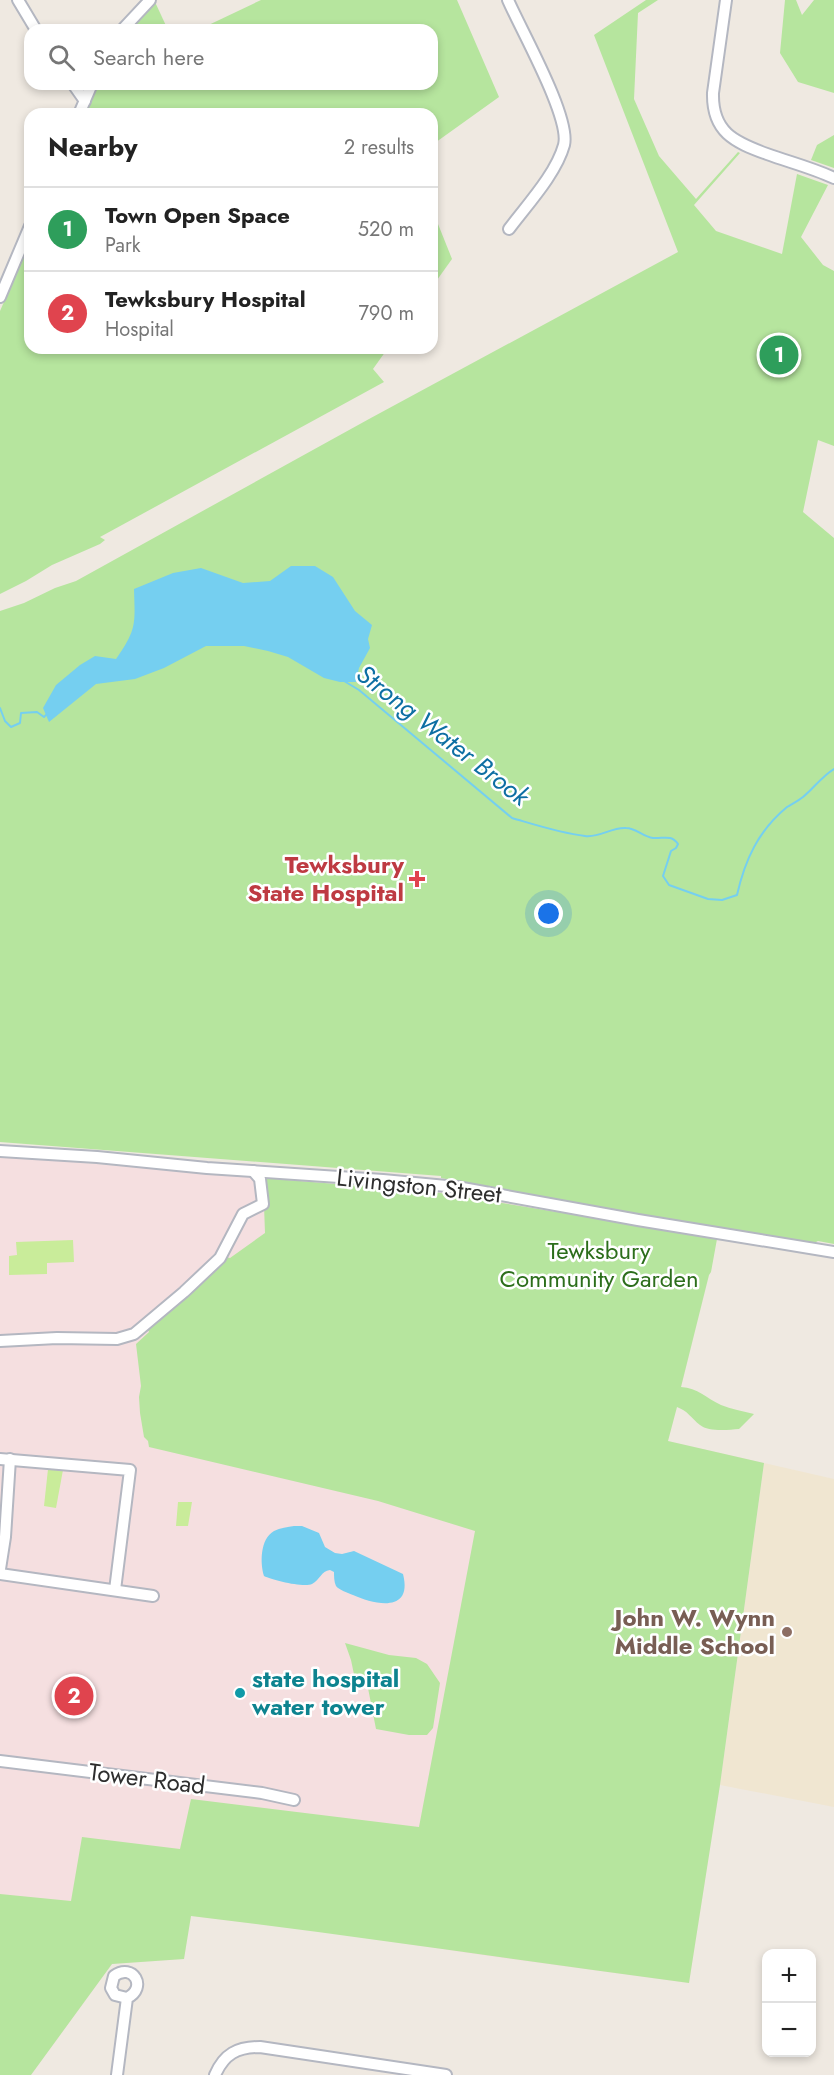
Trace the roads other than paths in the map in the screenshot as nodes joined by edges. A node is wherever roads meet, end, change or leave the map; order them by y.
1 (18, 0) edge
2 (150, 0) edge
3 (508, 0) edge
4 (726, 0) edge
5 (32, 24) edge
6 (128, 24) edge
7 (77, 90) edge
8 (90, 90) edge
9 (85, 101) junction
10 (82, 108) edge
11 (834, 178) edge
12 (509, 229) dead end
13 (24, 240) edge
14 (0, 297) edge
15 (0, 1151) edge
16 (253, 1171) junction
17 (834, 1252) edge
18 (0, 1341) edge
19 (5, 1459) edge
20 (0, 1569) edge
21 (0, 1574) edge
22 (115, 1590) junction
23 (153, 1596) dead end
24 (0, 1761) edge
25 (294, 1800) dead end
26 (127, 1998) dead end
27 (117, 2075) edge
28 (215, 2075) edge
29 (446, 2075) edge

1 - 5 street
2 - 6 street
3 - 12 street
4 - 11 street
7 - 9 street
8 - 9 street
9 - 10 street
13 - 14 street
15 - 16 street, Livingston Street
16 - 17 street, Livingston Street
16 - 18 street
19 - 20 street
19 - 22 street
21 - 22 street
22 - 23 street
24 - 25 street, Tower Road
26 - 27 street
28 - 29 street

